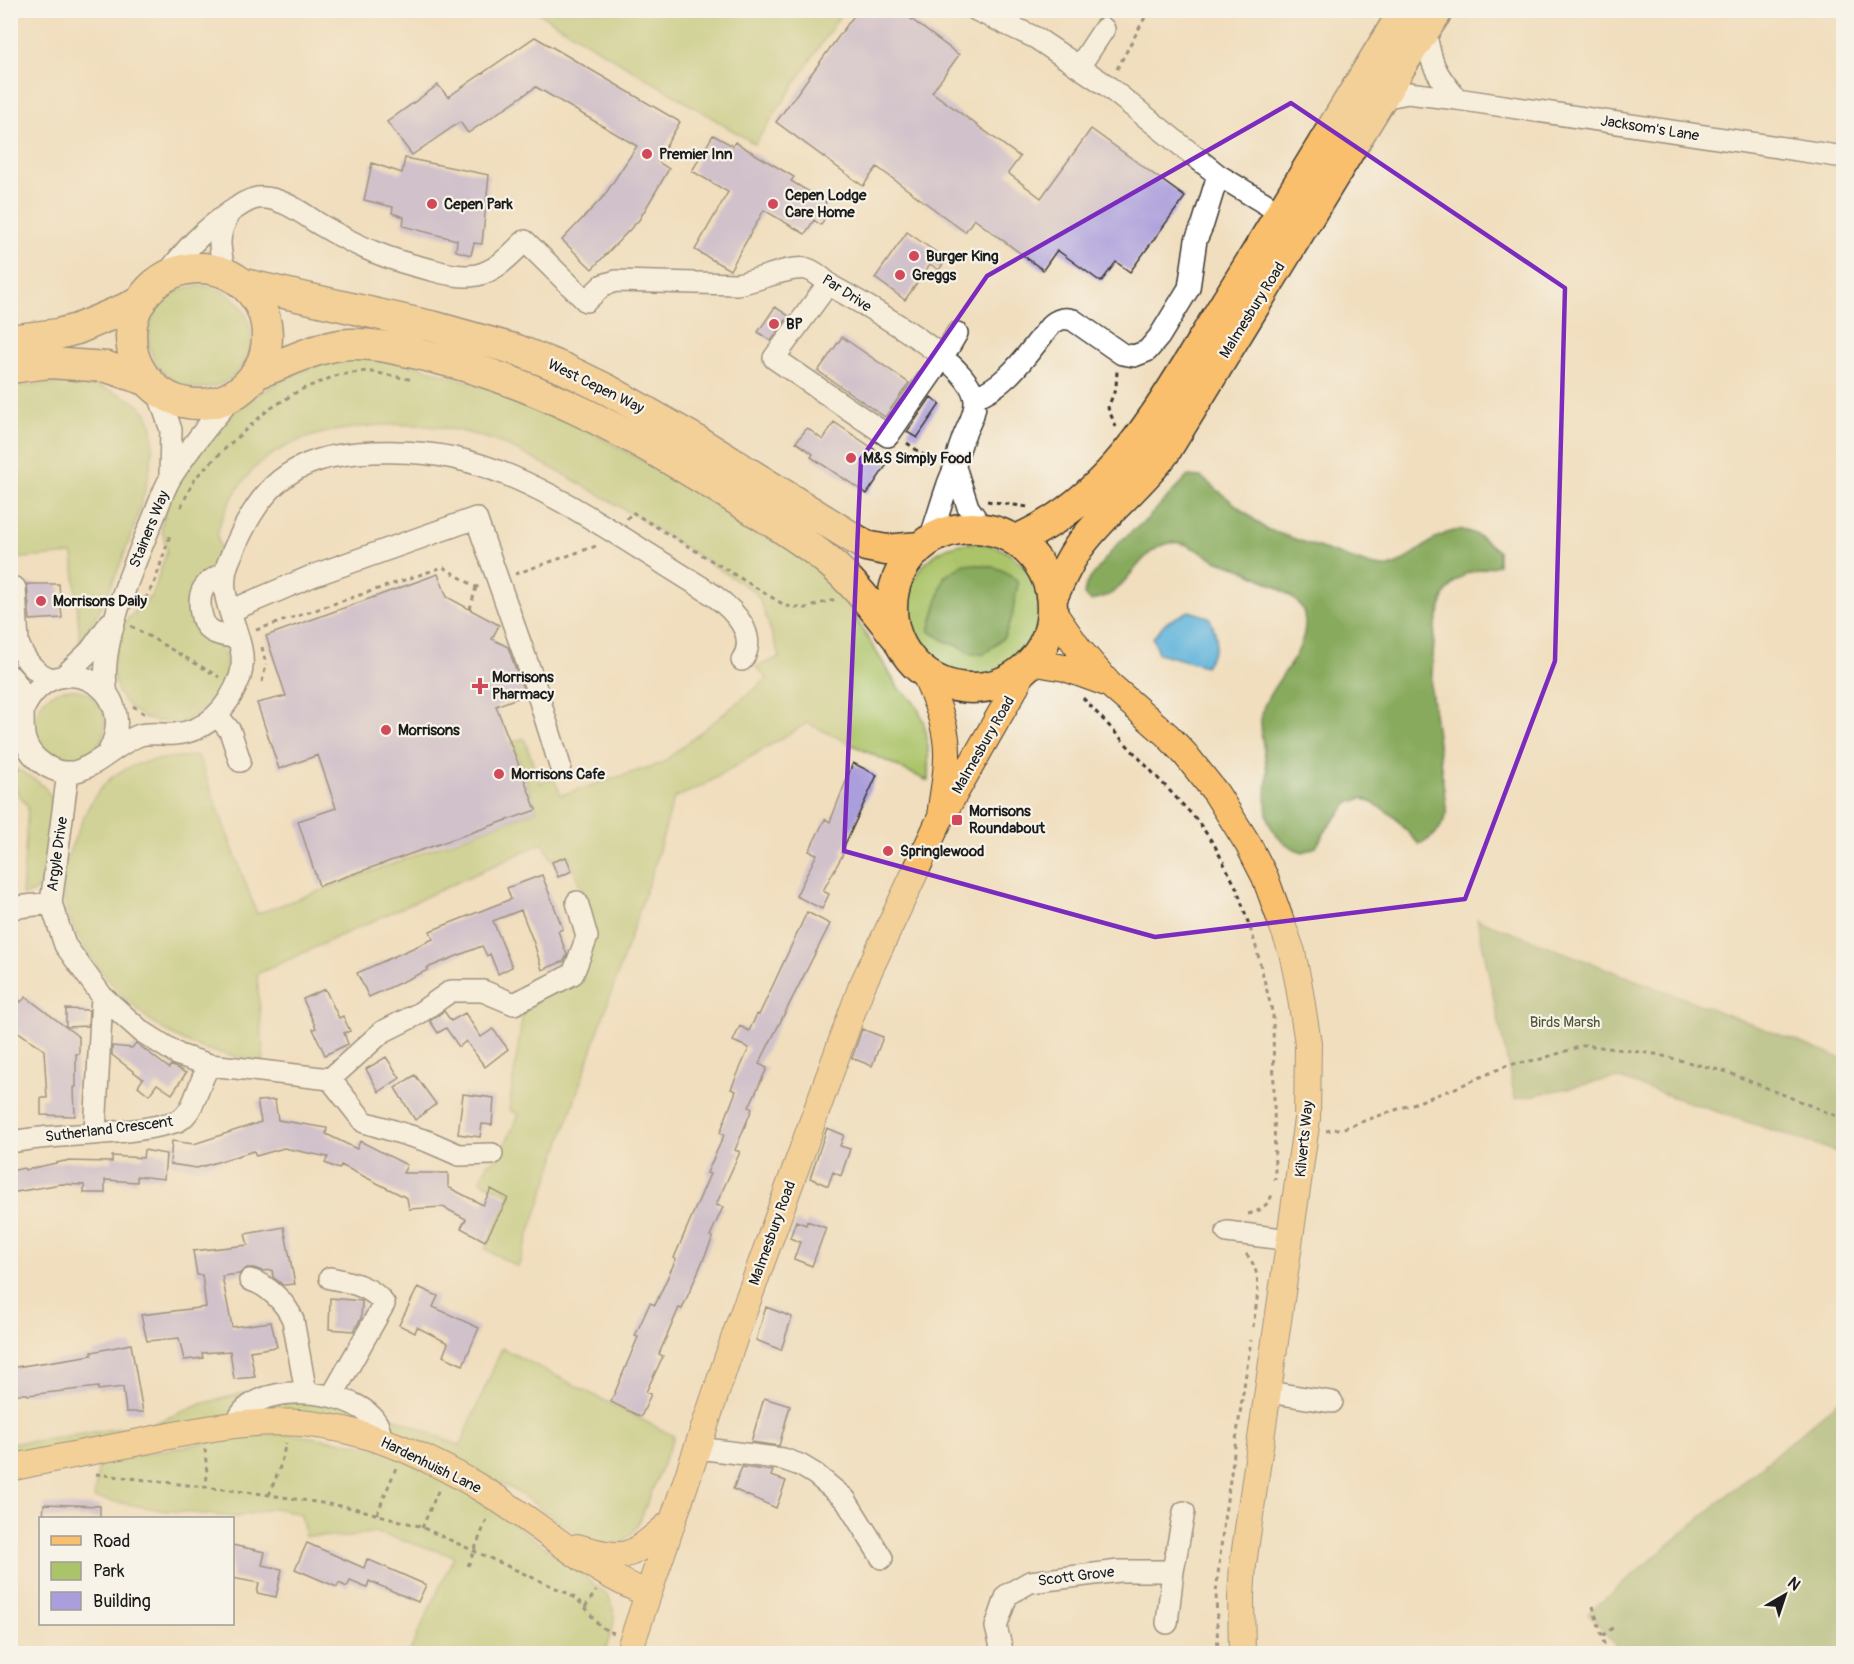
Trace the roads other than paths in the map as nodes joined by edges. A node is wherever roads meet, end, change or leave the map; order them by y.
1 (976, 10) edge
2 (1423, 17) edge
3 (1104, 29) dead end
4 (1079, 68) junction
5 (1382, 98) junction
6 (1457, 99) junction
7 (1844, 157) edge
8 (1218, 175) junction
9 (230, 212) junction
10 (1281, 213) junction
11 (165, 277) junction
12 (235, 279) junction
13 (828, 284) junction
14 (141, 302) junction
15 (957, 333) dead end
16 (10, 340) edge
17 (943, 357) junction
18 (10, 368) edge
19 (245, 384) junction
20 (153, 385) junction
21 (975, 397) junction
22 (942, 465) junction
23 (170, 478) junction
24 (980, 508) junction
25 (1016, 540) junction
26 (925, 543) junction
27 (225, 573) junction
28 (128, 581) junction
29 (1052, 605) junction
30 (230, 611) junction
31 (13, 619) edge
32 (247, 634) junction
33 (898, 639) junction
34 (742, 660) dead end
35 (1027, 665) junction
36 (926, 674) junction
37 (10, 676) edge
38 (58, 677) junction
39 (1109, 684) junction
40 (118, 702) junction
41 (24, 708) junction
42 (218, 716) junction
43 (146, 725) junction
44 (17, 739) edge
45 (109, 751) junction
46 (240, 761) dead end
47 (560, 765) dead end
48 (68, 772) junction
49 (939, 821) junction
50 (577, 902) dead end
51 (51, 903) junction
52 (10, 908) edge
53 (102, 996) junction
54 (210, 1065) junction
55 (330, 1079) junction
56 (95, 1133) junction
57 (10, 1142) edge
58 (492, 1154) dead end
59 (1229, 1232) road end
60 (1291, 1240) junction
61 (330, 1278) dead end
62 (250, 1280) dead end
63 (1268, 1392) junction
64 (306, 1393) junction
65 (332, 1396) junction
66 (1332, 1402) dead end
67 (236, 1426) junction
68 (392, 1445) junction
69 (699, 1448) junction
70 (10, 1468) edge
71 (1184, 1512) dead end
72 (672, 1522) junction
73 (560, 1542) junction
74 (882, 1558) dead end
75 (1173, 1571) junction
76 (647, 1593) junction
77 (1167, 1623) dead end
78 (631, 1645) edge
79 (1003, 1653) edge
80 (1242, 1653) edge

1 - 4 street
2 - 5 highway, Malmesbury Road
2 - 6 street
2 - 10 highway, Malmesbury Road
3 - 4 street
4 - 8 street
5 - 6 street, Jacksom's Lane
5 - 29 highway, Malmesbury Road
6 - 7 street, Jacksom's Lane
8 - 10 street
8 - 21 street
9 - 11 street
9 - 12 street
9 - 13 street, Par Drive
10 - 25 highway, Malmesbury Road
11 - 12 highway
11 - 14 highway
12 - 19 highway
12 - 26 highway, West Cepen Way
13 - 17 street, Par Drive
13 - 17 street
14 - 16 highway
14 - 20 highway
15 - 17 street
17 - 21 street, Par Drive
18 - 20 highway
19 - 20 highway
19 - 23 street, Stainers Way
19 - 33 highway, West Cepen Way
20 - 23 street, Stainers Way
21 - 22 street
22 - 24 street
22 - 26 street
23 - 28 street, Stainers Way
24 - 25 highway
24 - 26 highway
25 - 29 highway
26 - 33 highway
27 - 30 street
27 - 32 street
27 - 34 street
28 - 38 street, Stainers Way
28 - 40 street, Stainers Way
29 - 35 highway
29 - 39 main road, Kilverts Way
30 - 32 street
30 - 47 street
31 - 38 street
32 - 42 street
33 - 36 highway
35 - 36 highway
35 - 39 main road, Kilverts Way
35 - 49 main road, Malmesbury Road
36 - 49 main road, Malmesbury Road
37 - 41 street
38 - 40 street
38 - 41 street
39 - 60 main road, Kilverts Way
40 - 43 street
40 - 45 street
41 - 44 street
42 - 43 street
42 - 46 street
43 - 45 street
44 - 48 street
45 - 48 street
48 - 51 street, Argyle Drive
49 - 69 main road, Malmesbury Road
50 - 55 street
51 - 52 street
51 - 53 street, Argyle Drive
53 - 54 street, Argyle Drive
53 - 56 street
54 - 55 street, Argyle Drive
54 - 56 street, Sutherland Crescent
55 - 58 street
56 - 57 street, Sutherland Crescent
59 - 60 street
60 - 63 main road, Kilverts Way
61 - 65 street
62 - 64 street
63 - 66 street
63 - 80 main road, Kilverts Way
64 - 65 street
64 - 67 street
65 - 68 street
67 - 68 main road, Hardenhuish Lane
67 - 70 main road, Hardenhuish Lane
68 - 73 main road, Hardenhuish Lane
69 - 72 main road, Malmesbury Road
69 - 74 street
71 - 75 street
72 - 73 main road
72 - 76 main road, Malmesbury Road
73 - 76 main road, Hardenhuish Lane
75 - 77 street
75 - 79 street, Scott Grove
76 - 78 main road, Malmesbury Road

